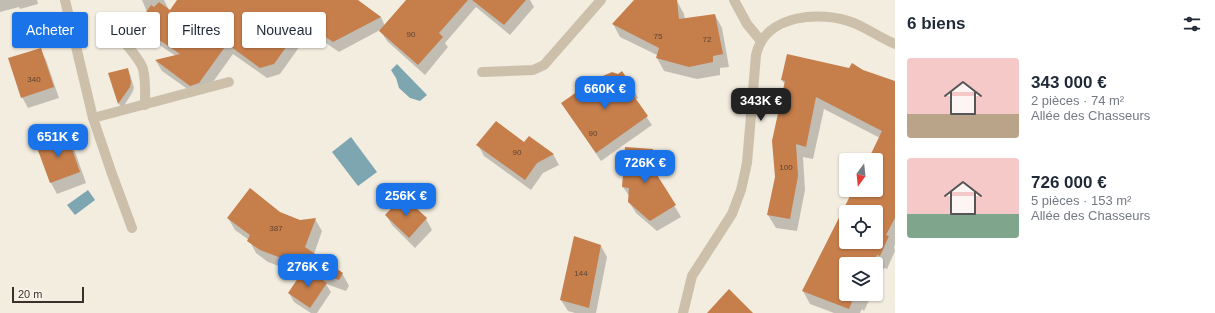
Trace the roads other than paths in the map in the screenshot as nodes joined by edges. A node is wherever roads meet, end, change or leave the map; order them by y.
1 (65, 0) edge
2 (601, 0) edge
3 (734, 0) edge
4 (761, 41) junction
5 (895, 44) edge
6 (129, 48) edge
7 (482, 72) dead end
8 (229, 82) dead end
9 (145, 105) junction
10 (93, 118) junction
11 (132, 228) dead end
12 (683, 313) edge

1 - 10 street
2 - 7 street
3 - 4 street
4 - 5 street
4 - 12 street
6 - 9 street
8 - 9 street
9 - 10 street
10 - 11 street

